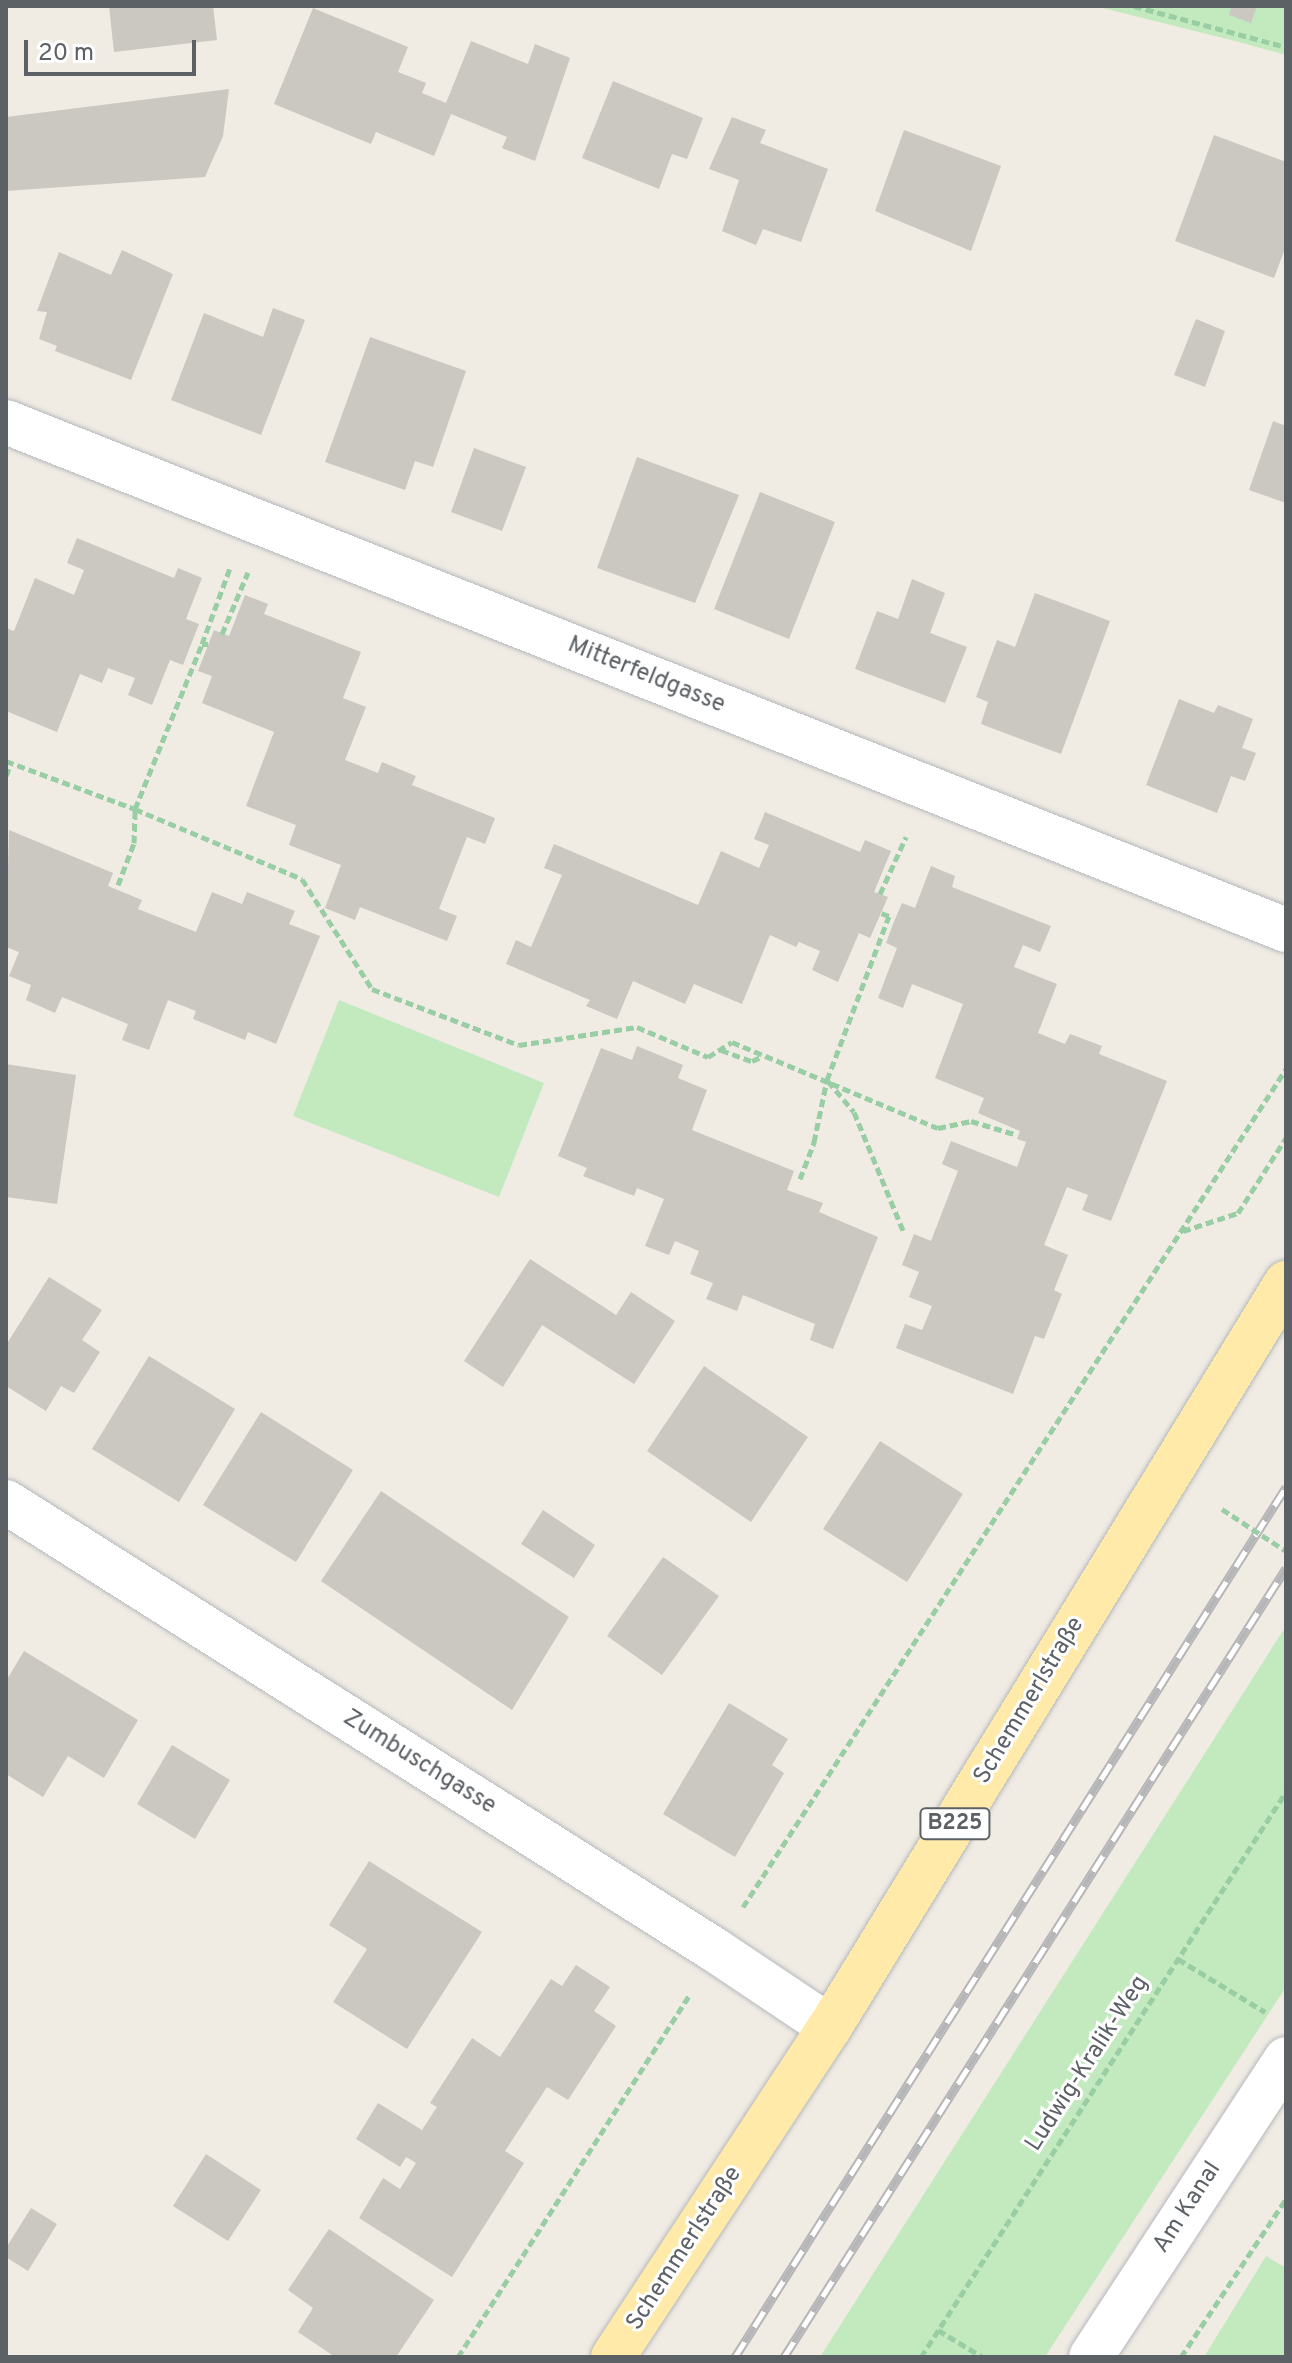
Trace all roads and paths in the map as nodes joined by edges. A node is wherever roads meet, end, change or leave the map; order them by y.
1 (1134, 6) edge
2 (1286, 47) edge
3 (6, 422) edge
4 (266, 527) junction
5 (232, 561) dead end
6 (222, 634) dead end
7 (9, 762) edge
8 (6, 776) edge
9 (135, 809) junction
10 (918, 842) dead end
11 (118, 885) dead end
12 (880, 894) dead end
13 (881, 913) dead end
14 (1286, 930) edge
15 (721, 1050) junction
16 (764, 1056) junction
17 (1286, 1069) edge
18 (827, 1080) junction
19 (1014, 1134) dead end
20 (1286, 1138) edge
21 (800, 1179) dead end
22 (1182, 1232) junction
23 (904, 1233) dead end
24 (1286, 1283) edge
25 (6, 1502) edge
26 (1222, 1509) dead end
27 (1286, 1551) edge
28 (1286, 1792) edge
29 (715, 1950) junction
30 (1177, 1959) junction
31 (1272, 2017) dead end
32 (830, 2027) junction
33 (1286, 2059) edge
34 (1286, 2199) edge
35 (938, 2330) junction
36 (458, 2357) edge
37 (613, 2357) edge
38 (921, 2357) edge
39 (983, 2357) edge
40 (1091, 2357) edge
41 (1181, 2357) edge

1 - 2 path
3 - 4 street, Mitterfeldgasse
4 - 6 path
4 - 14 street, Mitterfeldgasse
5 - 9 path
7 - 8 path
7 - 9 path
9 - 11 path
9 - 15 path
10 - 12 path
13 - 18 path
15 - 16 path
15 - 16 path
16 - 18 path
17 - 22 path
18 - 19 path
18 - 21 path
18 - 23 path
20 - 22 path
22 - 29 path
24 - 32 main road, Schemmerlstraße / B225
25 - 29 street, Zumbuschgasse
26 - 27 path, bridge
28 - 30 path, Ludwig-Kralik-Weg
29 - 32 street, Zumbuschgasse
29 - 36 path
30 - 31 path
30 - 35 path, Ludwig-Kralik-Weg
32 - 37 main road, Schemmerlstraße / B225
33 - 40 street, Am Kanal
34 - 41 path
35 - 38 path, Ludwig-Kralik-Weg
35 - 39 path

